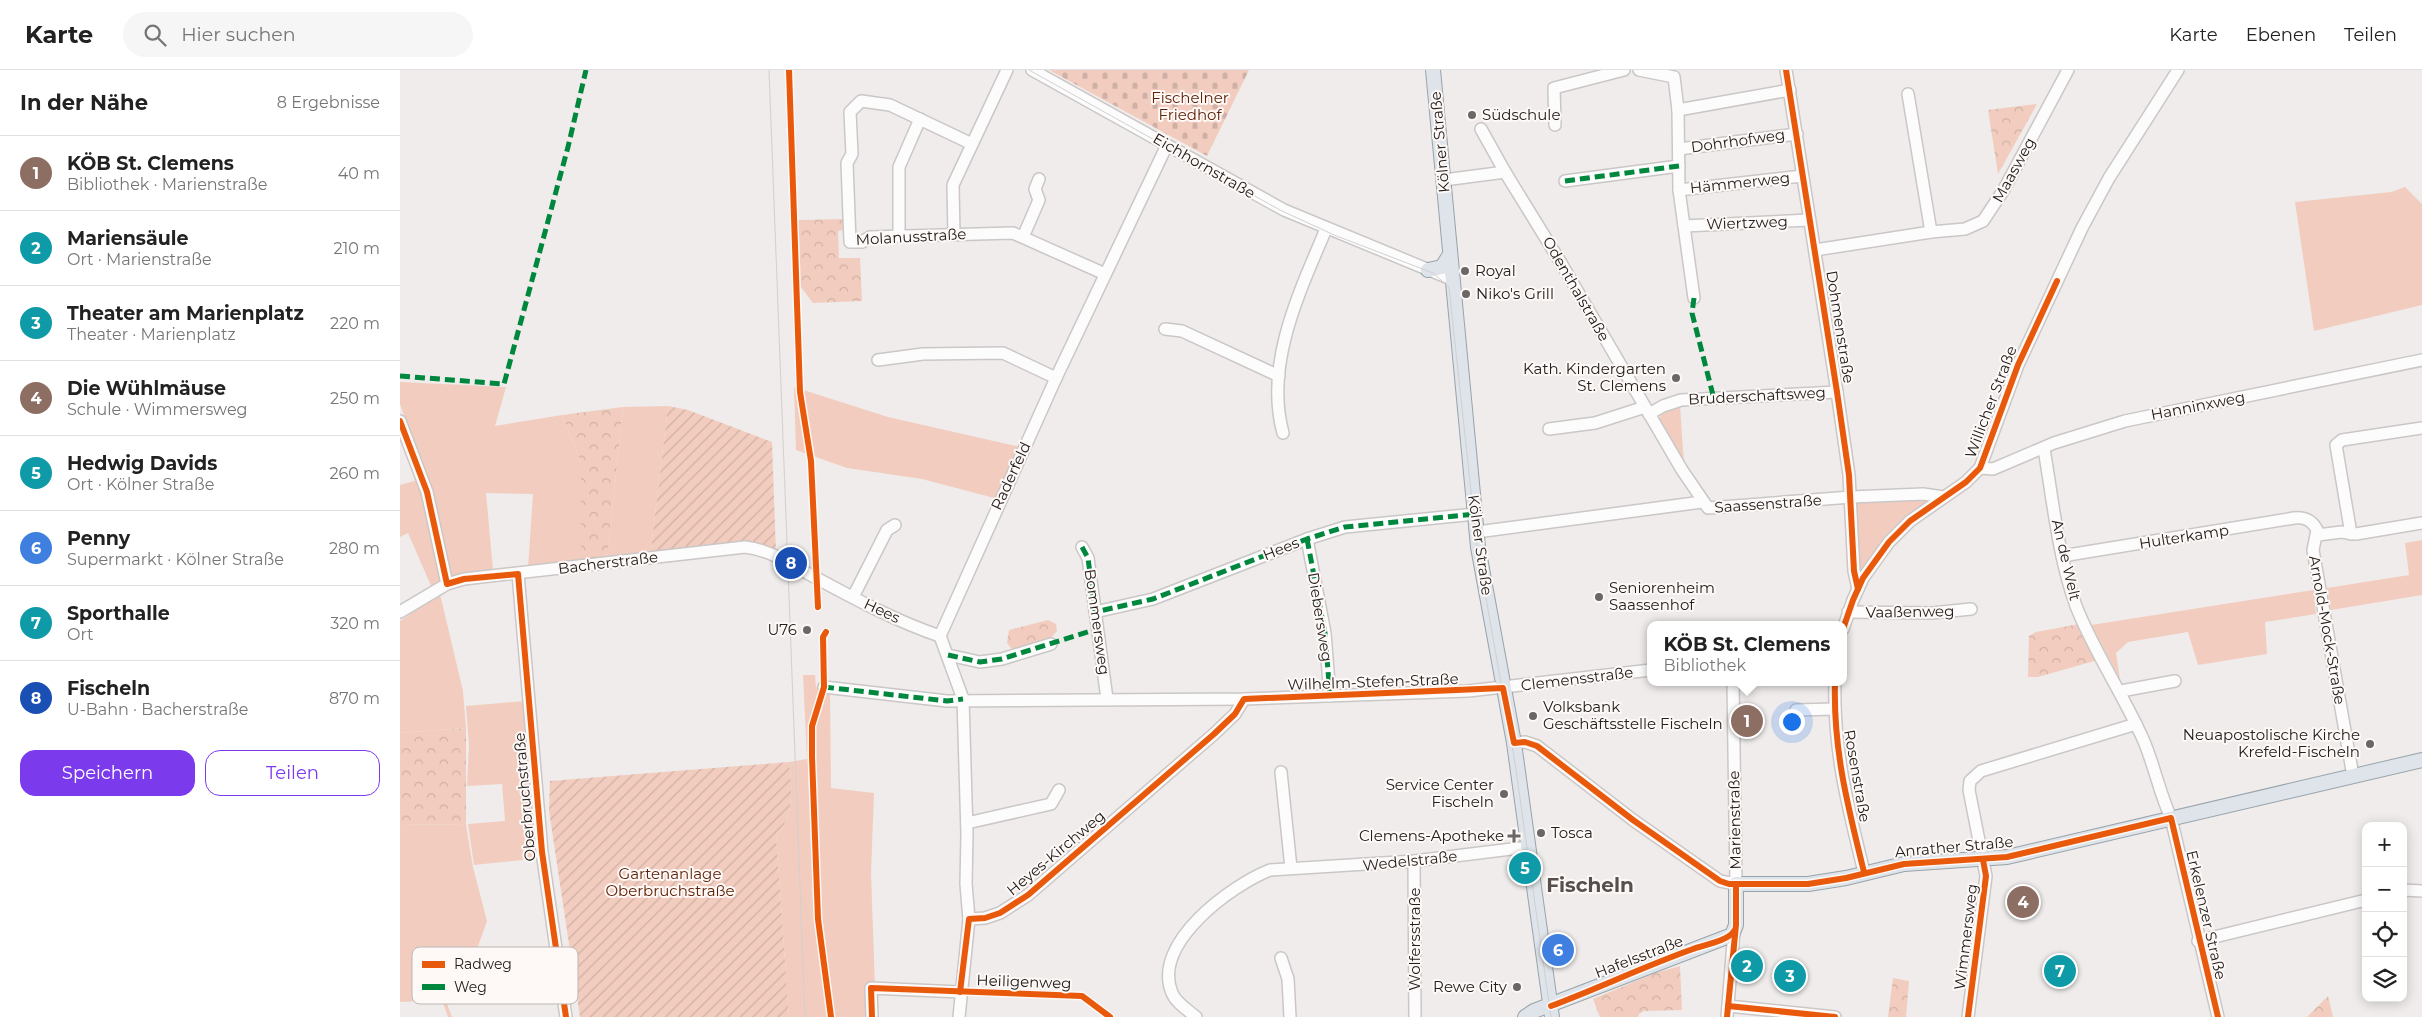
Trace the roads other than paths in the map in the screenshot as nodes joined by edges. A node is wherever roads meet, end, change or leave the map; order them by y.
1 (1007, 70) edge
2 (1032, 70) edge
3 (1433, 70) edge
4 (1624, 70) edge
5 (1639, 70) edge
6 (1786, 70) edge
7 (2068, 70) edge
8 (2178, 70) edge
9 (1677, 73) edge
10 (1790, 90) junction
11 (1908, 94) dead end
12 (1678, 110) junction
13 (920, 119) junction
14 (1555, 125) dead end
15 (1481, 129) dead end
16 (1797, 134) junction
17 (972, 144) junction
18 (1166, 144) junction
19 (1679, 149) junction
20 (1678, 166) junction
21 (1505, 172) junction
22 (1802, 176) junction
23 (1039, 180) dead end
24 (1444, 180) junction
25 (1565, 181) dead end
26 (1679, 190) junction
27 (1809, 220) junction
28 (1684, 226) junction
29 (1326, 228) junction
30 (1931, 232) junction
31 (954, 234) junction
32 (899, 236) junction
33 (1023, 237) junction
34 (1815, 250) junction
35 (1449, 256) junction
36 (1428, 270) junction
37 (1105, 274) junction
38 (1451, 279) junction
39 (1694, 298) dead end
40 (1165, 329) dead end
41 (878, 360) dead end
42 (2422, 360) edge
43 (1280, 376) junction
44 (1056, 378) junction
45 (1837, 392) junction
46 (1647, 411) junction
47 (400, 421) edge
48 (2422, 428) edge
49 (1549, 429) dead end
50 (1283, 433) dead end
51 (2044, 449) junction
52 (1980, 468) junction
53 (1851, 497) junction
54 (1944, 497) junction
55 (1702, 502) junction
56 (1475, 514) junction
57 (2306, 519) joint
58 (2422, 523) edge
59 (895, 525) dead end
60 (1476, 532) junction
61 (2351, 534) junction
62 (2318, 535) junction
63 (1306, 539) junction
64 (1082, 547) dead end
65 (2062, 556) junction
66 (518, 574) junction
67 (816, 578) joint
68 (447, 584) junction
69 (1860, 584) junction
70 (853, 597) junction
71 (1971, 609) dead end
72 (400, 612) edge
73 (1094, 612) junction
74 (1848, 612) junction
75 (1846, 621) edge
76 (940, 636) junction
77 (1051, 644) dead end
78 (948, 655) junction
79 (1647, 670) edge
80 (2175, 681) dead end
81 (1733, 686) edge
82 (1835, 686) edge
83 (824, 687) dead end
84 (1503, 688) junction
85 (2121, 691) junction
86 (1330, 696) junction
87 (963, 699) junction
88 (1107, 699) junction
89 (1244, 699) junction
90 (1835, 709) junction
91 (1796, 710) dead end
92 (2136, 724) junction
93 (1514, 743) junction
94 (2422, 760) edge
95 (1281, 772) dead end
96 (2353, 776) junction
97 (1059, 790) dead end
98 (2171, 818) junction
99 (967, 823) junction
100 (1528, 847) junction
101 (1983, 860) junction
102 (1414, 861) junction
103 (1292, 868) junction
104 (1864, 872) junction
105 (1736, 884) junction
106 (2407, 890) edge
107 (2422, 891) edge
108 (2362, 901) edge
109 (969, 919) junction
110 (1734, 931) junction
111 (2198, 941) junction
112 (556, 947) edge
113 (1280, 958) dead end
114 (960, 992) junction
115 (564, 1004) edge
116 (1552, 1011) edge
117 (1727, 1012) edge
118 (566, 1017) edge
119 (872, 1017) edge
120 (959, 1017) edge
121 (1196, 1017) edge
122 (1290, 1017) edge
123 (1415, 1017) edge
124 (1525, 1017) edge
125 (1835, 1017) edge
126 (1968, 1017) edge
127 (2218, 1017) edge

1 - 17 street
2 - 18 street, Eichhornstraße
3 - 24 main road, Kölner Straße
4 - 14 street
5 - 9 street
6 - 10 street, Dohmenstraße
7 - 30 street, Maasweg
8 - 52 street, Willicher Straße
9 - 12 street
10 - 12 street
10 - 16 street, Dohmenstraße
11 - 30 street
12 - 19 street
13 - 17 street
13 - 32 street
13 - 32 street, Molanusstraße
15 - 21 street, Odenthalstraße
16 - 19 street, Dohrhofweg
16 - 22 street, Dohmenstraße
17 - 31 street
18 - 29 street, Eichhornstraße
18 - 37 street, Raderfeld
19 - 20 street
20 - 25 street
20 - 26 street
21 - 24 street
21 - 46 street, Odenthalstraße
22 - 26 street, Hämmerweg
22 - 27 street, Dohmenstraße
23 - 33 street
24 - 35 main road, Kölner Straße
26 - 28 street
27 - 28 street, Wiertzweg
27 - 34 street, Dohmenstraße
28 - 39 street
29 - 36 street, Eichhornstraße
29 - 43 street
30 - 34 street, Maasweg
31 - 32 street, Molanusstraße
31 - 33 street, Molanusstraße
33 - 37 street, Molanusstraße
34 - 45 street, Dohmenstraße
35 - 36 main road
35 - 38 main road, Kölner Straße
36 - 38 street, Eichhornstraße
37 - 44 street, Raderfeld
38 - 56 main road, Kölner Straße
40 - 43 street
41 - 44 street
42 - 51 street, Hanninxweg
43 - 50 street
44 - 76 street, Raderfeld
45 - 46 street, Bruderschaftsweg
45 - 53 street, Dohmenstraße
46 - 49 street
46 - 55 street, Odenthalstraße
47 - 68 street
48 - 61 street
51 - 52 street, Hanninxweg
51 - 65 street, An de Welt
52 - 54 street, Willicher Straße
53 - 54 street, Saassenstraße
53 - 55 street, Saassenstraße
53 - 69 street, Dohmenstraße
54 - 69 street, Willicher Straße
55 - 60 street, Saassenstraße
56 - 60 main road, Kölner Straße
56 - 63 street, Hees
57 - 62 street, Arnold-Mock-Straße
57 - 65 street, Hulterkamp
58 - 61 street
59 - 70 street, Hees
60 - 84 main road, Kölner Straße
61 - 62 street
62 - 96 street, Arnold-Mock-Straße
63 - 73 street, Hees
63 - 86 street, Diebersweg
64 - 73 street, Bommersweg
65 - 85 street, An de Welt
66 - 67 street, Bacherstraße
66 - 68 street, Bacherstraße
66 - 112 street, Oberbruchstraße
67 - 70 street, Hees
68 - 72 street, Bacherstraße
69 - 74 street
70 - 76 street, Hees
71 - 74 street, Vaaßenweg
73 - 88 street, Bommersweg
74 - 75 street
76 - 78 street
77 - 78 street
78 - 87 street
79 - 84 street, Clemensstraße
80 - 85 street
81 - 105 street, Marienstraße
82 - 90 street, Rosenstraße
83 - 87 street, Wilhelm-Stefen-Straße
84 - 86 street, Wilhelm-Stefen-Straße
84 - 93 main road, Kölner Straße
85 - 92 street, An de Welt
86 - 89 street, Wilhelm-Stefen-Straße
87 - 88 street, Wilhelm-Stefen-Straße
87 - 99 street
88 - 89 street, Wilhelm-Stefen-Straße
89 - 109 street, Heyes-Kirchweg
90 - 91 street
90 - 104 street, Rosenstraße
92 - 98 street, An de Welt
92 - 101 street, Wimmersweg
93 - 100 main road, Kölner Straße
93 - 105 street, Anrather Straße
94 - 96 main road, Anrather Straße
95 - 103 street
96 - 98 main road, Anrather Straße
97 - 99 street
98 - 101 main road, Anrather Straße
98 - 111 street, Erkelenzer Straße
99 - 109 street
100 - 102 street, Wedelstraße
100 - 116 main road, Kölner Straße
101 - 104 main road, Anrather Straße
101 - 126 street, Wimmersweg
102 - 103 street, Wedelstraße
102 - 123 street, Wolfersstraße
103 - 121 street, Wedelstraße
104 - 105 main road, Anrather Straße
105 - 110 main road, Marienstraße
106 - 107 street
108 - 111 street
109 - 114 street
110 - 116 main road, Hafelsstraße
110 - 117 street, Marienstraße
111 - 127 street, Erkelenzer Straße
113 - 122 street
114 - 119 street
114 - 120 street
115 - 118 street, Oberbruchstraße
116 - 124 main road, Hafelsstraße
117 - 125 street

